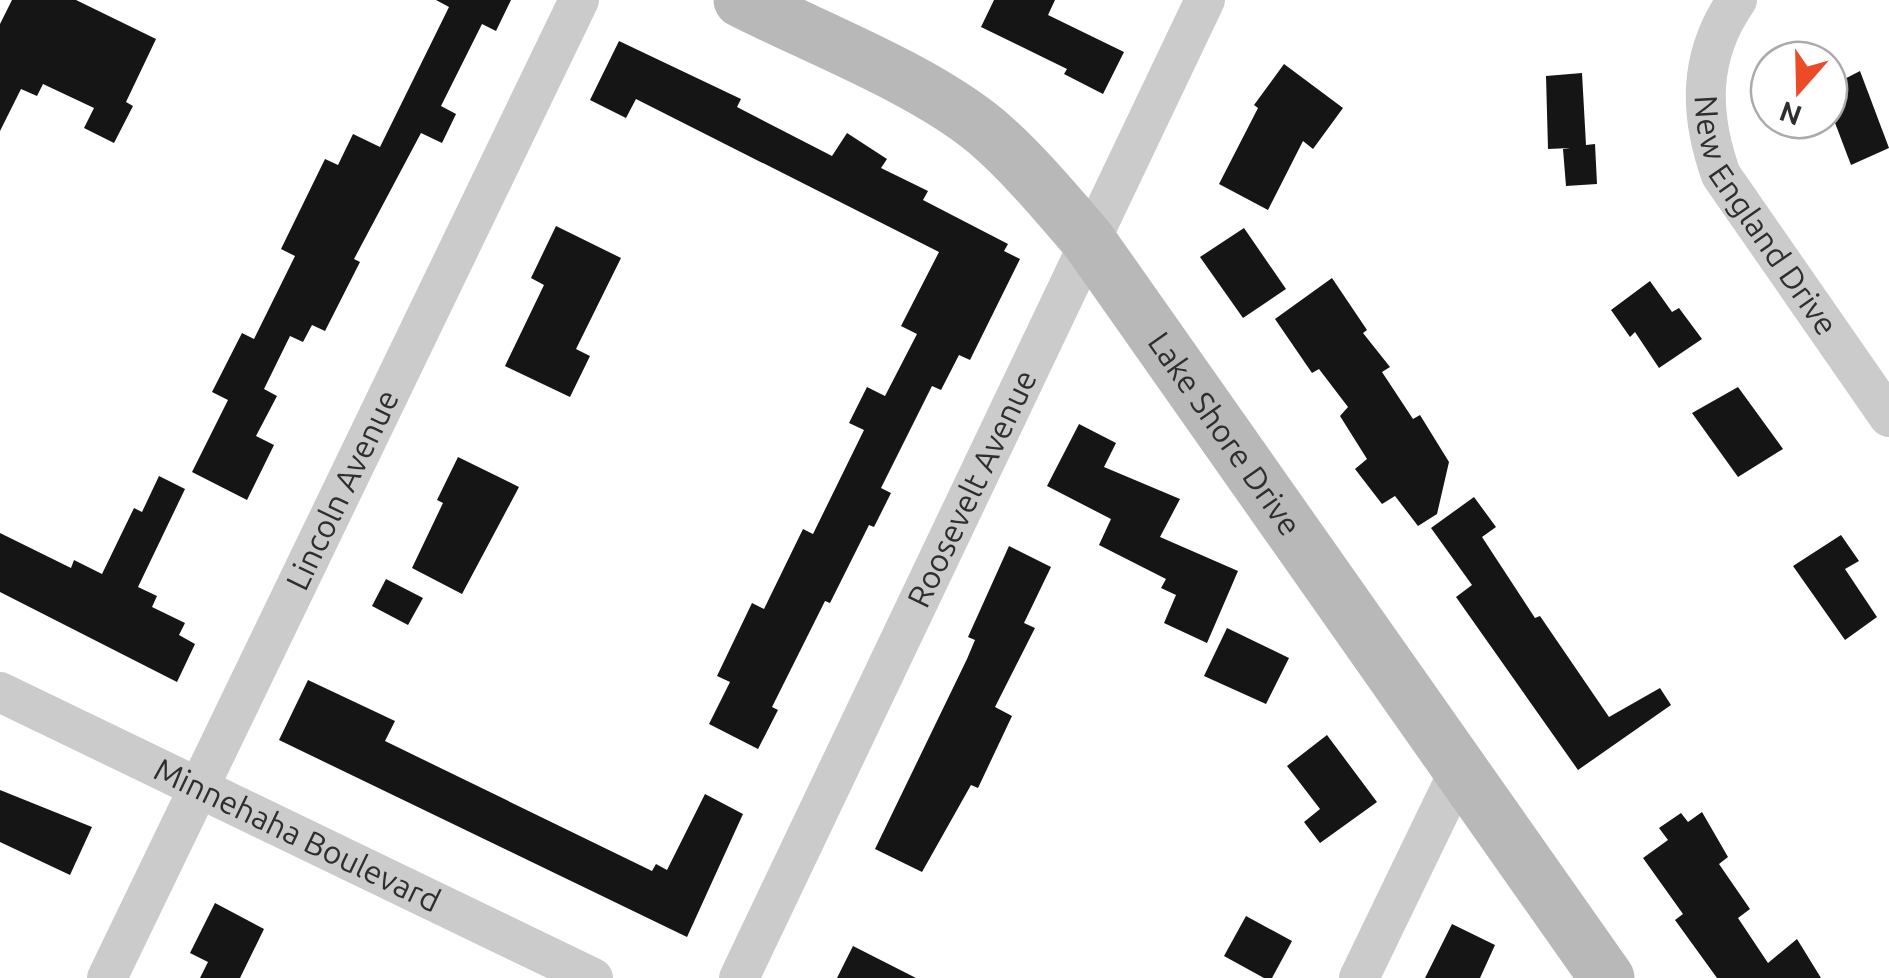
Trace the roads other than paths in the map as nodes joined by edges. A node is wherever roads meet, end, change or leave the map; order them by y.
1 (579, 0) edge
2 (741, 0) edge
3 (1205, 0) edge
4 (1736, 0) edge
5 (1088, 240) junction
6 (1889, 417) edge
7 (0, 692) edge
8 (1460, 769) junction
9 (200, 788) junction
10 (107, 978) edge
11 (593, 978) edge
12 (739, 978) edge
13 (1359, 978) edge
14 (1607, 978) edge

1 - 9 street, Lincoln Avenue
2 - 5 street, Lake Shore Drive
3 - 5 street, Roosevelt Avenue
4 - 6 street, New England Drive
5 - 8 street, Lake Shore Drive
5 - 12 street, Roosevelt Avenue
7 - 9 street, Minnehaha Boulevard
8 - 13 street
8 - 14 street, Lake Shore Drive
9 - 10 street, Lincoln Avenue
9 - 11 street, Minnehaha Boulevard

